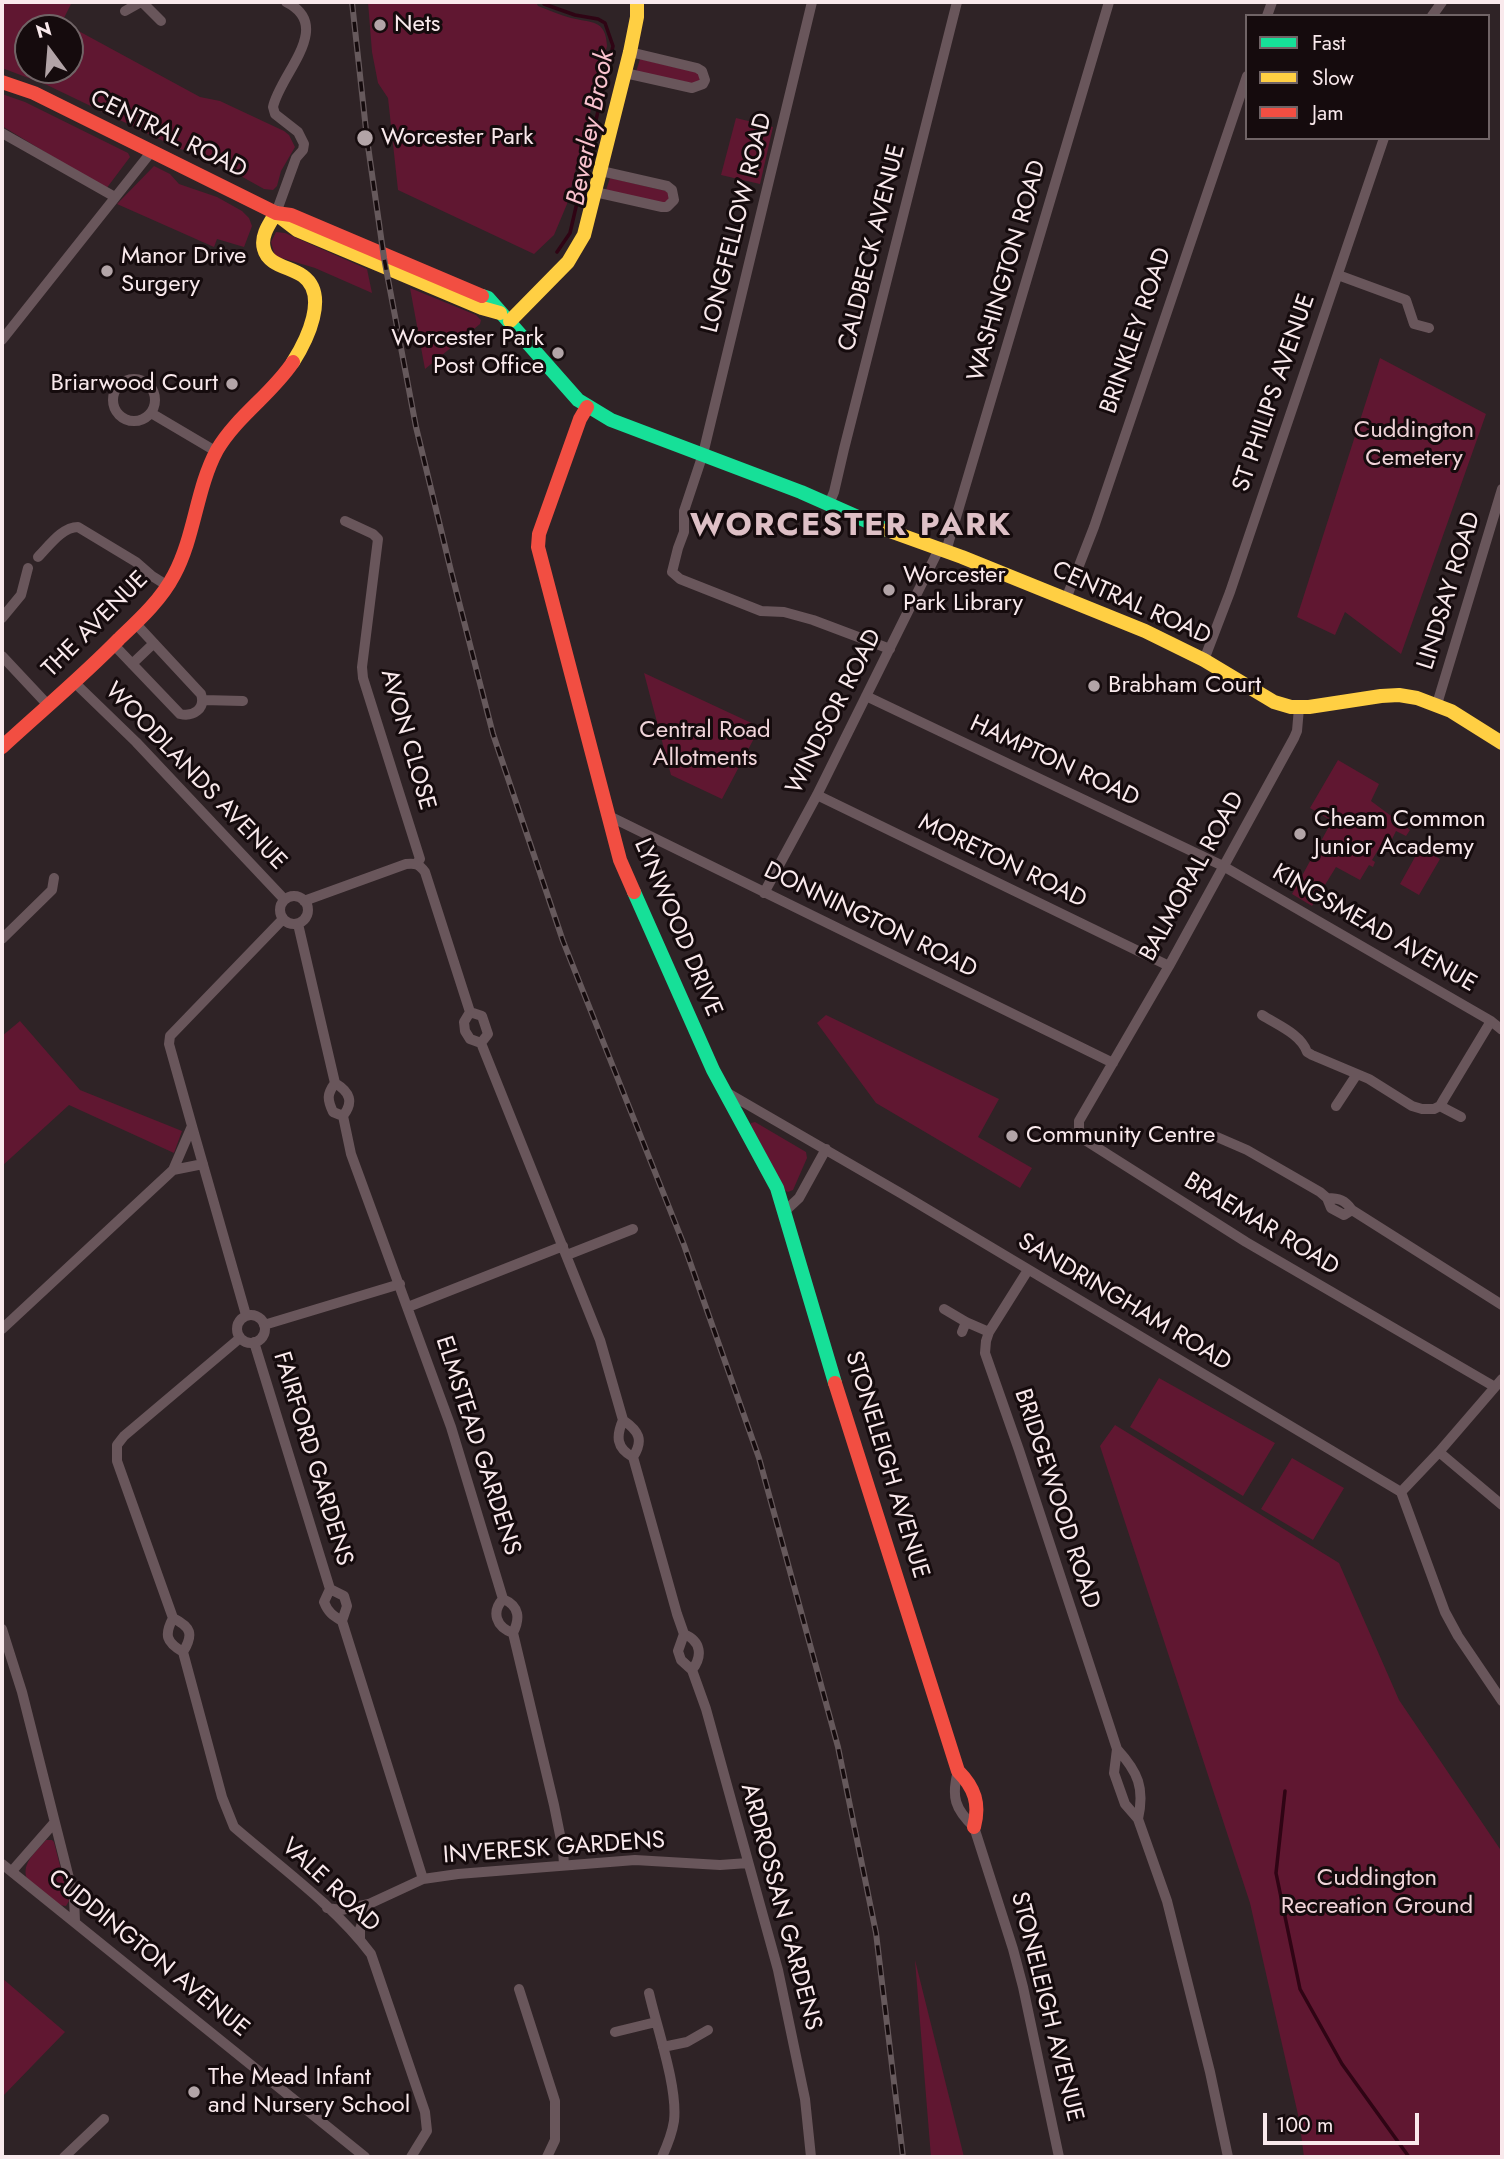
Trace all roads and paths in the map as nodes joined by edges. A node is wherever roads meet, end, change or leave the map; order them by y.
1 (141, 2) edge
2 (637, 2) edge
3 (812, 2) edge
4 (957, 2) edge
5 (1109, 2) edge
6 (291, 3) edge
7 (125, 11) dead end
8 (161, 22) dead end
9 (630, 52) junction
10 (625, 73) junction
11 (2, 82) edge
12 (1245, 82) edge
13 (2, 135) edge
14 (1383, 140) edge
15 (152, 151) junction
16 (601, 171) junction
17 (596, 192) junction
18 (115, 197) junction
19 (276, 213) junction
20 (1338, 275) junction
21 (505, 317) junction
22 (1429, 328) dead end
23 (2, 340) edge
24 (587, 407) junction
25 (151, 412) junction
26 (217, 452) junction
27 (704, 454) junction
28 (1502, 489) edge
29 (829, 504) junction
30 (345, 521) dead end
31 (943, 550) junction
32 (38, 557) dead end
33 (28, 568) dead end
34 (168, 586) junction
35 (1066, 599) junction
36 (2, 618) edge
37 (136, 624) junction
38 (153, 644) junction
39 (114, 645) junction
40 (890, 649) junction
41 (2, 656) edge
42 (1204, 660) junction
43 (132, 664) junction
44 (75, 683) junction
45 (866, 696) junction
46 (203, 700) junction
47 (243, 701) dead end
48 (47, 704) junction
49 (1437, 704) junction
50 (1299, 708) junction
51 (1502, 743) edge
52 (2, 747) edge
53 (817, 795) junction
54 (609, 816) junction
55 (417, 863) junction
56 (1223, 866) junction
57 (54, 878) dead end
58 (764, 893) junction
59 (284, 899) junction
60 (304, 901) junction
61 (283, 919) junction
62 (298, 924) junction
63 (2, 939) edge
64 (1169, 966) junction
65 (470, 1012) junction
66 (1262, 1015) dead end
67 (1492, 1021) junction
68 (1502, 1030) edge
69 (481, 1043) junction
70 (1307, 1052) junction
71 (1302, 1062) dead end
72 (1113, 1063) junction
73 (1357, 1074) junction
74 (335, 1083) junction
75 (722, 1090) junction
76 (1336, 1106) dead end
77 (1440, 1106) junction
78 (343, 1116) junction
79 (1461, 1117) dead end
80 (192, 1126) junction
81 (1217, 1137) dead end
82 (826, 1150) junction
83 (203, 1164) junction
84 (173, 1170) junction
85 (770, 1173) joint
86 (785, 1211) junction
87 (633, 1229) dead end
88 (565, 1251) junction
89 (1028, 1270) junction
90 (400, 1284) junction
91 (1502, 1305) edge
92 (408, 1307) junction
93 (944, 1309) dead end
94 (246, 1315) junction
95 (264, 1325) junction
96 (2, 1329) edge
97 (989, 1332) junction
98 (240, 1338) junction
99 (254, 1342) junction
100 (1499, 1383) edge
101 (623, 1420) junction
102 (1439, 1452) junction
103 (633, 1457) junction
104 (1401, 1492) junction
105 (1502, 1505) edge
106 (330, 1588) junction
107 (503, 1599) junction
108 (173, 1618) junction
109 (342, 1621) junction
110 (2, 1629) edge
111 (513, 1633) junction
112 (684, 1634) junction
113 (183, 1652) junction
114 (692, 1670) junction
115 (1502, 1701) edge
116 (1117, 1749) junction
117 (958, 1771) junction
118 (1138, 1819) junction
119 (54, 1823) junction
120 (974, 1827) junction
121 (748, 1863) junction
122 (2, 1864) edge
123 (564, 1865) junction
124 (12, 1871) junction
125 (423, 1879) junction
126 (369, 1904) junction
127 (327, 1908) junction
128 (75, 1922) junction
129 (360, 1940) junction
130 (519, 1989) dead end
131 (649, 1993) dead end
132 (656, 2022) junction
133 (708, 2030) dead end
134 (615, 2032) dead end
135 (663, 2047) junction
136 (104, 2119) dead end
137 (64, 2157) edge
138 (365, 2157) edge
139 (411, 2157) edge
140 (547, 2157) edge
141 (662, 2157) edge
142 (811, 2157) edge
143 (1059, 2157) edge
144 (1228, 2157) edge

1 - 7 street
1 - 8 street
2 - 9 street
3 - 27 street, LONGFELLOW ROAD
4 - 29 street, CALDBECK AVENUE
5 - 31 street, WASHINGTON ROAD
6 - 19 street
9 - 10 street
9 - 10 street
10 - 16 street
11 - 15 street, CENTRAL ROAD
12 - 35 street, BRINKLEY ROAD
13 - 18 street
14 - 20 street, ST PHILIPS AVENUE
15 - 18 street
15 - 19 street, CENTRAL ROAD
16 - 17 street
16 - 17 street
17 - 21 street
18 - 23 street
19 - 21 street, CENTRAL ROAD
19 - 26 street, THE AVENUE
20 - 22 street
20 - 42 street, ST PHILIPS AVENUE
21 - 24 street, CENTRAL ROAD
24 - 27 street, CENTRAL ROAD
24 - 54 street, LYNWOOD DRIVE
25 - 25 street
25 - 26 street
26 - 34 street, THE AVENUE
27 - 29 street, CENTRAL ROAD
27 - 40 street, LONGFELLOW ROAD
28 - 49 street, LINDSAY ROAD
29 - 31 street, CENTRAL ROAD
30 - 55 street, AVON CLOSE
31 - 35 street, CENTRAL ROAD
31 - 40 street, WINDSOR ROAD
32 - 34 street
33 - 36 street
34 - 37 street, THE AVENUE
35 - 42 street, CENTRAL ROAD
37 - 38 street
37 - 39 street, THE AVENUE
38 - 43 street
38 - 46 street
39 - 43 street
39 - 44 street, THE AVENUE
40 - 45 street, WINDSOR ROAD
41 - 48 street
42 - 50 street, CENTRAL ROAD
43 - 46 street
44 - 48 street, THE AVENUE
44 - 59 street, WOODLANDS AVENUE
45 - 53 street, WINDSOR ROAD
45 - 56 street, HAMPTON ROAD
46 - 47 street
48 - 52 street, THE AVENUE
49 - 50 street, CENTRAL ROAD
49 - 51 street, CENTRAL ROAD
50 - 56 street, BALMORAL ROAD
53 - 58 street, WINDSOR ROAD
53 - 64 street, MORETON ROAD
54 - 58 street, DONNINGTON ROAD
54 - 75 street, LYNWOOD DRIVE
55 - 60 street
55 - 65 street
56 - 64 street, BALMORAL ROAD
56 - 67 street, KINGSMEAD AVENUE
57 - 63 street
58 - 72 street, DONNINGTON ROAD
59 - 60 street
59 - 61 street
60 - 62 street
61 - 62 street
61 - 80 street
62 - 74 street
64 - 72 street, BALMORAL ROAD
65 - 69 street
65 - 69 street
66 - 70 street
67 - 68 street, KINGSMEAD AVENUE
67 - 77 street
69 - 88 street, ARDROSSAN GARDENS
70 - 71 street
70 - 73 street
72 - 100 street, BRAEMAR ROAD
73 - 76 street
73 - 77 street
74 - 78 street
74 - 78 street
75 - 82 street, SANDRINGHAM ROAD
75 - 85 street, LYNWOOD DRIVE
77 - 79 street
78 - 90 street
80 - 83 street
80 - 84 street
81 - 91 street
82 - 86 street
82 - 89 street, SANDRINGHAM ROAD
83 - 84 street
83 - 94 street
84 - 96 street
85 - 86 street, STONELEIGH AVENUE
86 - 117 street, STONELEIGH AVENUE
87 - 88 street
88 - 92 street
88 - 101 street, ARDROSSAN GARDENS
89 - 97 street
89 - 104 street, SANDRINGHAM ROAD
90 - 92 street
90 - 95 street
92 - 107 street, ELMSTEAD GARDENS
93 - 97 street
94 - 95 street
94 - 98 street
95 - 99 street
97 - 116 street, BRIDGEWOOD ROAD
98 - 99 street
98 - 108 street, VALE ROAD
99 - 106 street, FAIRFORD GARDENS
100 - 102 street
101 - 103 street, ARDROSSAN GARDENS
101 - 103 street, ARDROSSAN GARDENS
102 - 104 street
102 - 105 street
103 - 112 street, ARDROSSAN GARDENS
104 - 115 street
106 - 109 street, FAIRFORD GARDENS
106 - 109 street, FAIRFORD GARDENS
107 - 111 street, ELMSTEAD GARDENS
107 - 111 street, ELMSTEAD GARDENS
108 - 113 street, VALE ROAD
108 - 113 street, VALE ROAD
109 - 125 street, FAIRFORD GARDENS
110 - 119 street
111 - 123 street, ELMSTEAD GARDENS
112 - 114 street, ARDROSSAN GARDENS
112 - 114 street, ARDROSSAN GARDENS
113 - 127 street, VALE ROAD
114 - 121 street, ARDROSSAN GARDENS
116 - 118 street, BRIDGEWOOD ROAD
116 - 118 street, BRIDGEWOOD ROAD
117 - 120 street, STONELEIGH AVENUE
117 - 120 street, STONELEIGH AVENUE
118 - 144 street, BRIDGEWOOD ROAD
119 - 124 street
119 - 128 street
120 - 143 street, STONELEIGH AVENUE
121 - 123 street, INVERESK GARDENS
121 - 142 street, ARDROSSAN GARDENS
122 - 124 street, CUDDINGTON AVENUE
123 - 125 street, INVERESK GARDENS
124 - 128 street, CUDDINGTON AVENUE
125 - 126 street, INVERESK GARDENS
126 - 127 street, INVERESK GARDENS
126 - 129 street
127 - 129 street, VALE ROAD
128 - 138 street, CUDDINGTON AVENUE
129 - 139 street, VALE ROAD
130 - 140 street
131 - 132 street
132 - 134 street
132 - 135 street
133 - 135 street
135 - 141 street
136 - 137 street

